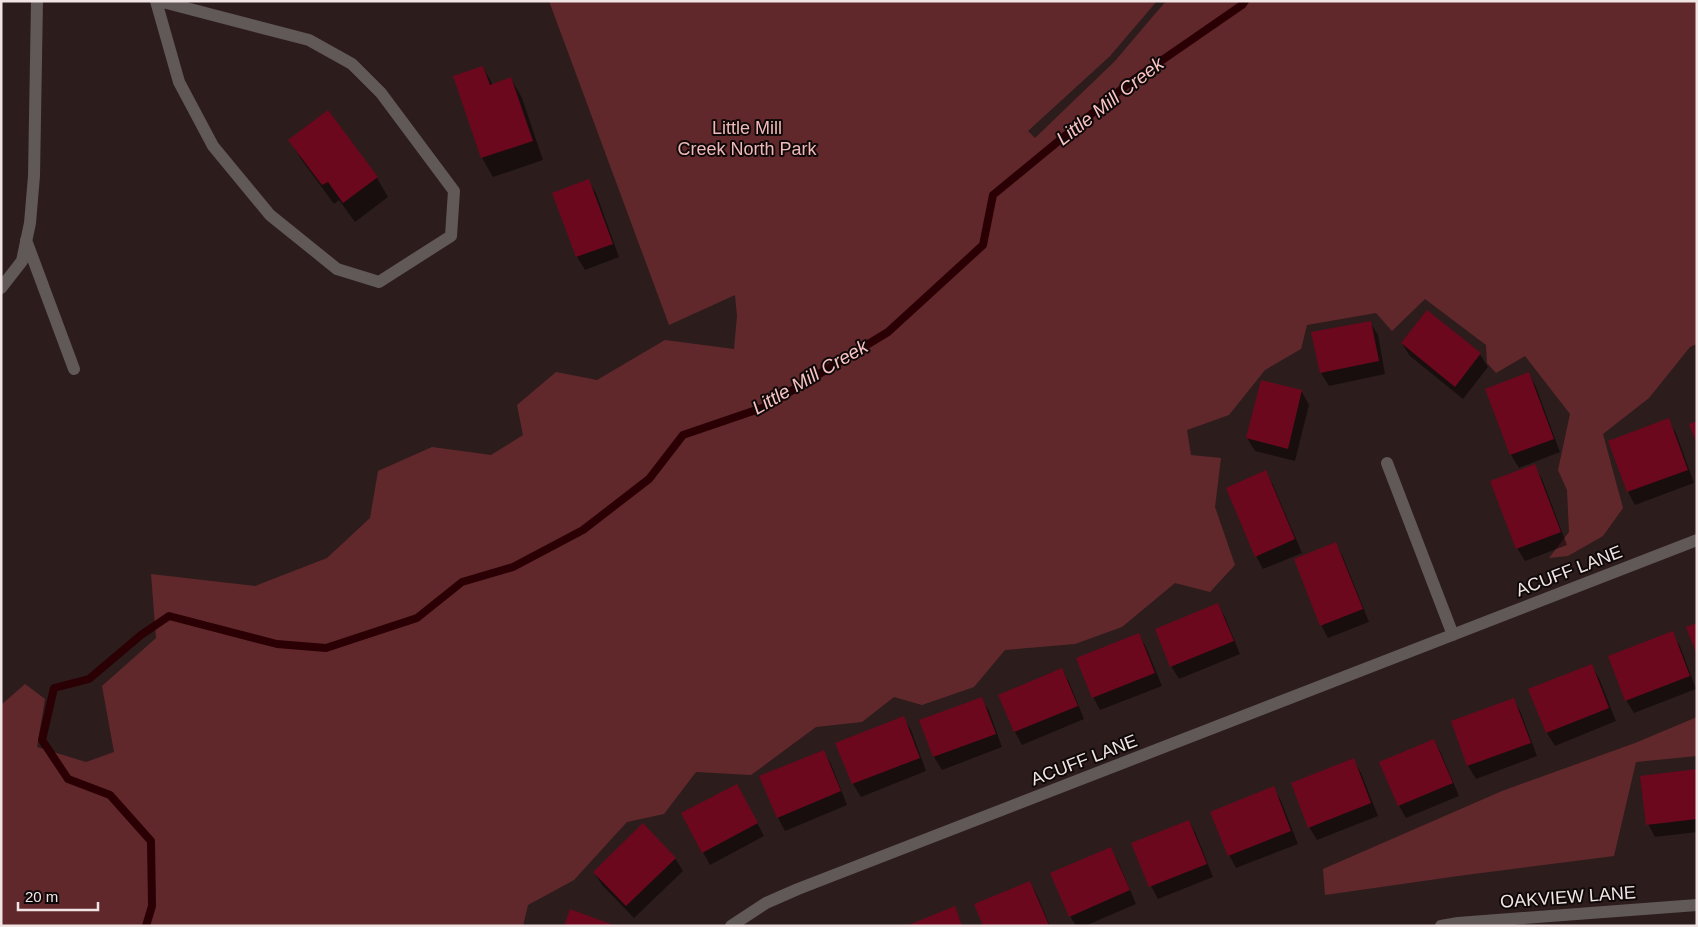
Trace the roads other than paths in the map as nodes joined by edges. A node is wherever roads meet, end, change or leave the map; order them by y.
1 (37, 1) edge
2 (158, 1) edge
3 (26, 240) junction
4 (1, 288) edge
5 (74, 370) dead end
6 (1387, 463) dead end
7 (1697, 540) edge
8 (1453, 635) junction
9 (1697, 906) edge
10 (731, 926) edge
11 (1441, 926) edge

1 - 3 street
2 - 2 street
3 - 4 street
3 - 5 street
6 - 8 street
7 - 8 street, ACUFF LANE
8 - 10 street, ACUFF LANE
9 - 11 street, OAKVIEW LANE

